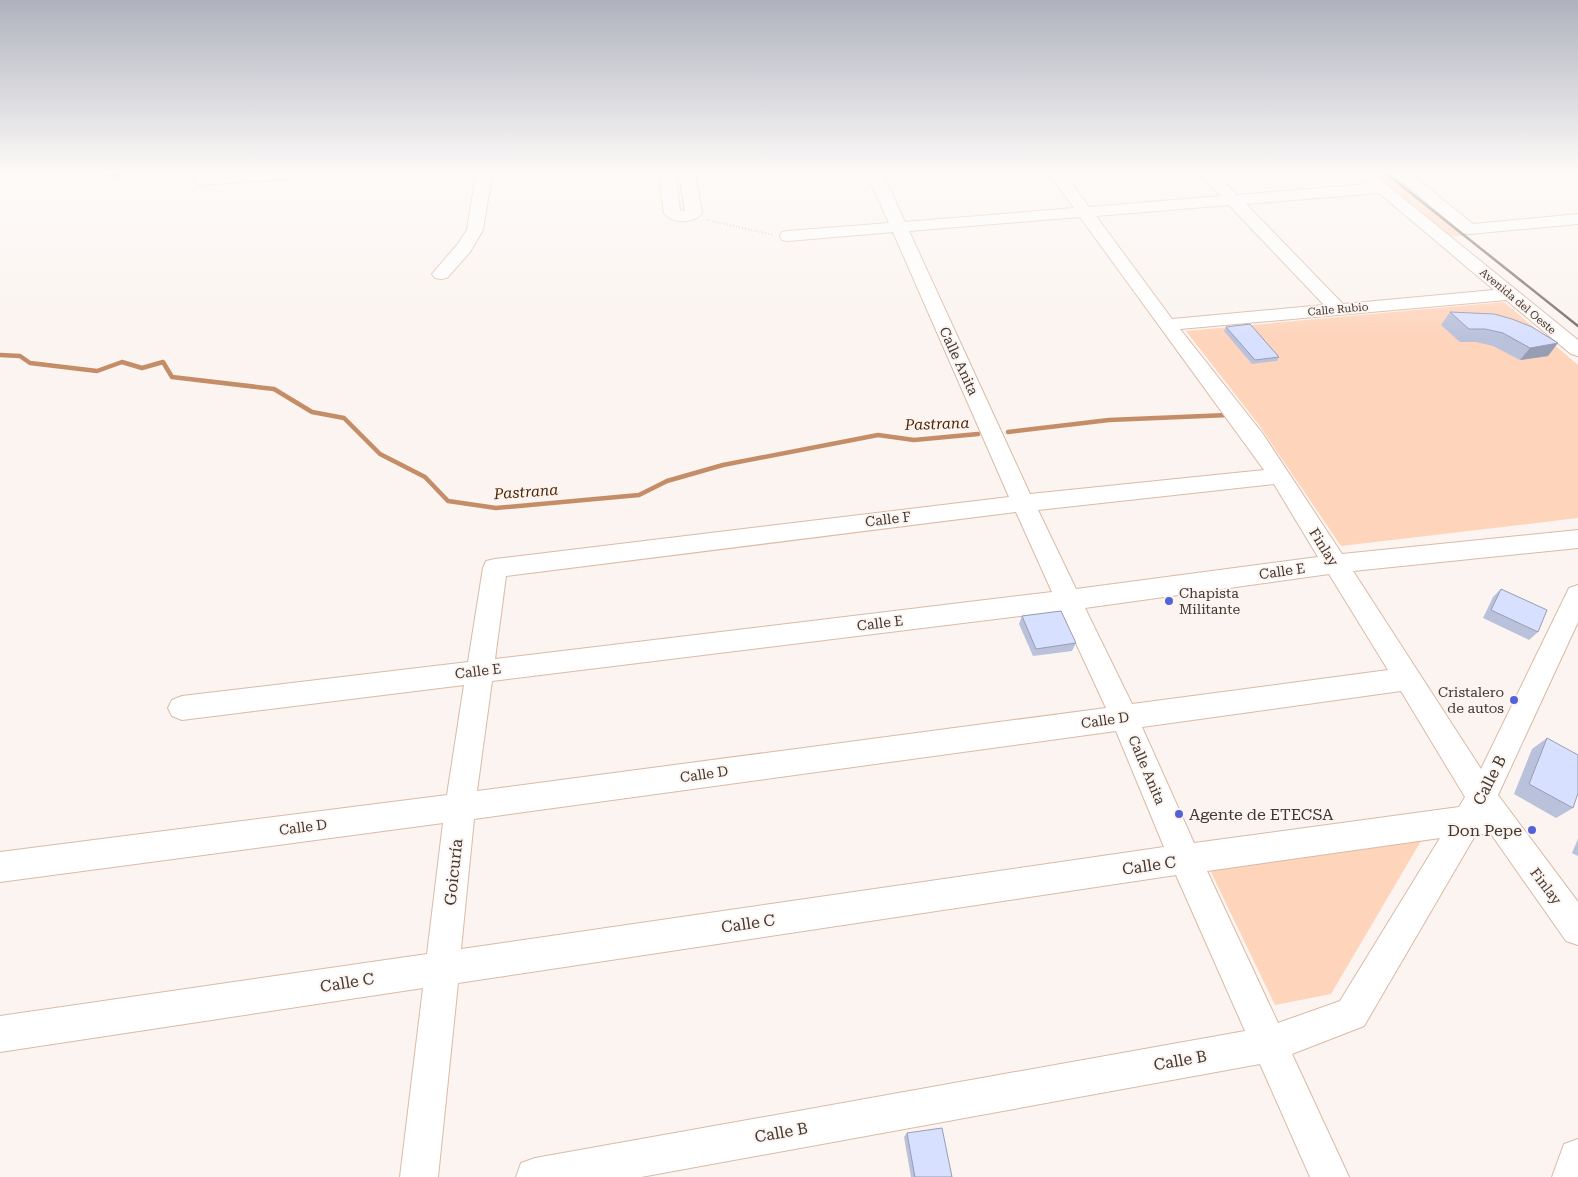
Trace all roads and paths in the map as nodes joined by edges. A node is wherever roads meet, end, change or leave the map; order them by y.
1 (475, 229) edge
2 (746, 229) edge
3 (874, 229) edge
4 (899, 229) edge
5 (1097, 229) edge
6 (1261, 229) edge
7 (1431, 229) edge
8 (788, 236) joint
9 (441, 274) dead end
10 (1510, 294) junction
11 (1338, 309) junction
12 (1167, 325) junction
13 (1578, 350) edge
14 (1280, 476) junction
15 (1024, 503) junction
16 (1578, 539) edge
17 (1335, 564) junction
18 (496, 568) joint
19 (1578, 595) edge
20 (1068, 600) junction
21 (480, 671) junction
22 (1408, 679) junction
23 (182, 708) dead end
24 (1124, 717) junction
25 (460, 807) junction
26 (1482, 812) junction
27 (1186, 859) junction
28 (0, 866) edge
29 (1578, 929) edge
30 (443, 968) junction
31 (0, 1034) edge
32 (1270, 1044) junction
33 (1578, 1158) edge
34 (419, 1177) edge
35 (535, 1177) edge
36 (1330, 1177) edge
37 (1572, 1177) edge

1 - 9 street
2 - 8 path
3 - 8 street
4 - 15 street, Calle Anita
5 - 12 street, Finlay
6 - 11 street
7 - 10 street, Avenida del Oeste
10 - 11 street, Calle Rubio
10 - 13 street, Avenida del Oeste
11 - 12 street, Calle Rubio
12 - 14 street, Finlay
14 - 15 street, Calle F
14 - 17 street, Finlay
15 - 18 street, Calle F
15 - 20 street, Calle Anita
16 - 17 street, Calle E
17 - 20 street, Calle E
17 - 22 street, Finlay
18 - 21 street, Goicuría
19 - 26 street, Calle B
20 - 21 street, Calle E
20 - 24 street, Calle Anita
21 - 23 street, Calle E
21 - 25 street, Goicuría
22 - 24 street, Calle D
22 - 26 street, Finlay
24 - 25 street, Calle D
24 - 27 street, Calle Anita
25 - 28 street, Calle D
25 - 30 street, Goicuría
26 - 27 street, Calle C
26 - 29 street, Finlay
26 - 32 street, Calle B
27 - 30 street, Calle C
27 - 32 street, Calle Anita
30 - 31 street, Calle C
30 - 34 street, Goicuría
32 - 35 street, Calle B
32 - 36 street, Calle Anita
33 - 37 street

